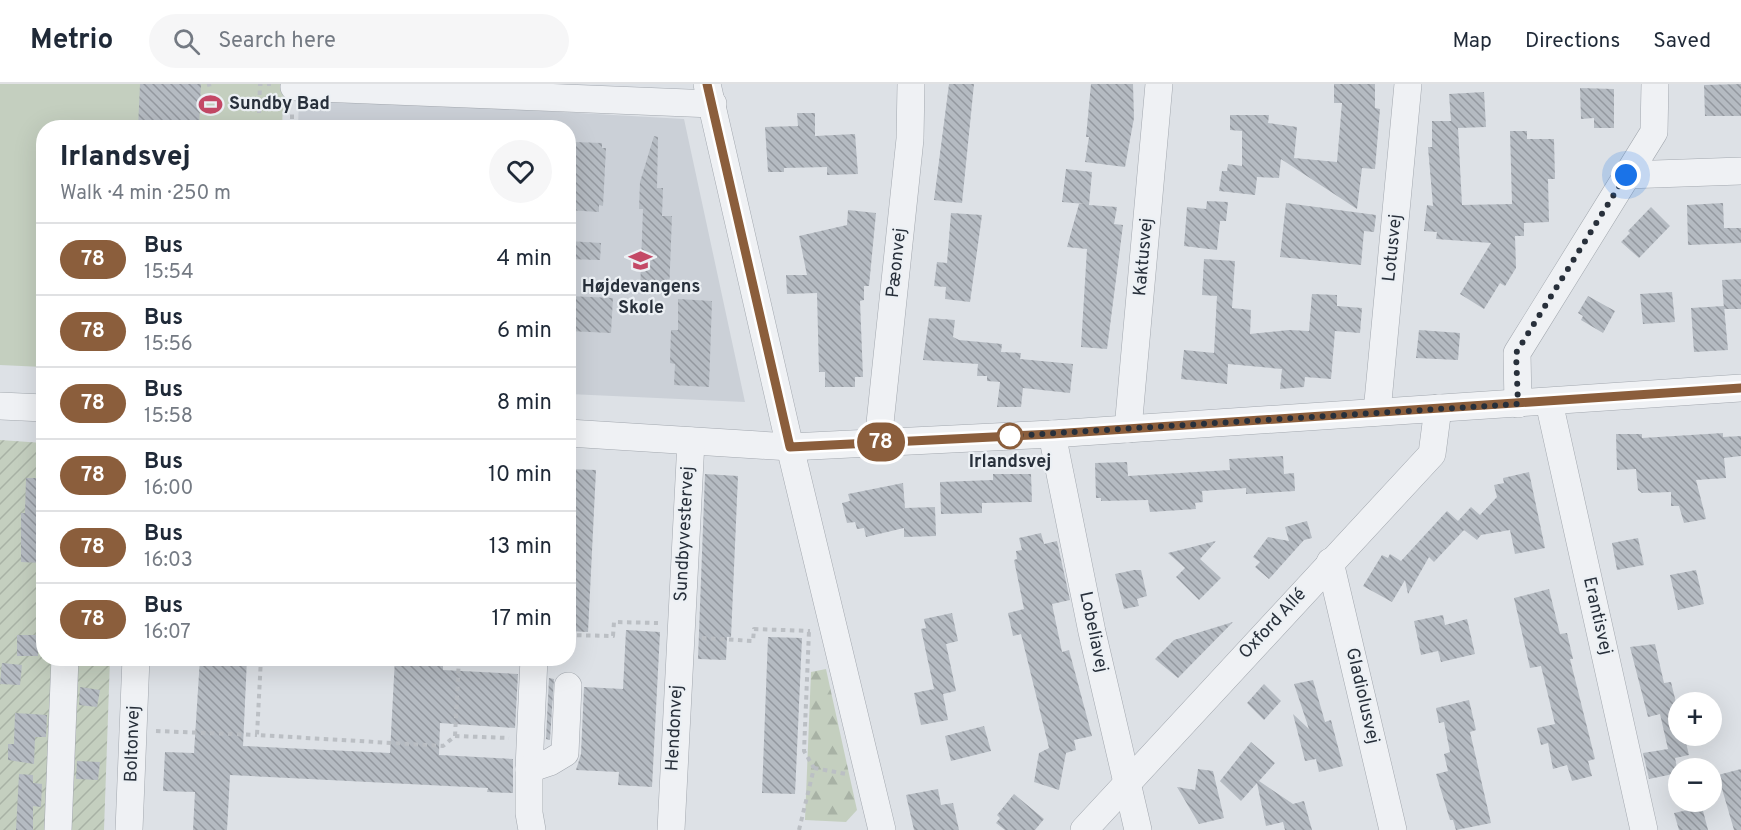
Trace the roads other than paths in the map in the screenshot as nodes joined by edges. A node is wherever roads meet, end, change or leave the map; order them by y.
1 (911, 84) edge
2 (1159, 84) edge
3 (1408, 84) edge
4 (1655, 84) edge
5 (294, 87) dead end
6 (710, 94) edge
7 (1741, 171) edge
8 (1626, 175) junction
9 (1741, 388) edge
10 (1549, 402) junction
11 (1518, 404) junction
12 (0, 406) edge
13 (36, 408) edge
14 (1438, 408) junction
15 (1377, 412) junction
16 (1128, 429) junction
17 (576, 434) edge
18 (1052, 434) junction
19 (691, 441) junction
20 (879, 442) junction
21 (790, 447) junction
22 (1330, 562) junction
23 (680, 629) joint
24 (65, 666) edge
25 (136, 666) edge
26 (534, 666) edge
27 (568, 686) dead end
28 (529, 769) junction
29 (1128, 783) junction
30 (58, 830) edge
31 (129, 830) edge
32 (532, 830) edge
33 (672, 830) edge
34 (882, 830) edge
35 (1084, 830) edge
36 (1138, 830) edge
37 (1393, 830) edge
38 (1644, 830) edge

1 - 20 street, Pæonvej
2 - 16 street, Kaktusvej
3 - 15 street, Lotusvej
4 - 8 street
5 - 6 street
6 - 21 street
7 - 8 street
8 - 11 street
9 - 10 street, Sundbyvestervej
10 - 11 street, Sundbyvestervej
10 - 38 street, Erantisvej
11 - 14 street, Sundbyvestervej
12 - 13 street
14 - 15 street, Sundbyvestervej
14 - 22 street, Oxford Allé
15 - 16 street, Sundbyvestervej
16 - 18 street, Sundbyvestervej
17 - 19 street, Sundbyvestervej
18 - 20 street, Sundbyvestervej
18 - 29 street, Lobeliavej
19 - 21 street, Sundbyvestervej
19 - 23 street, Sundbyvestervej
20 - 21 street, Sundbyvestervej
21 - 34 street
22 - 29 street, Oxford Allé
22 - 37 street, Gladiolusvej
23 - 33 street, Hendonvej
24 - 30 street
25 - 31 street, Boltonvej
26 - 28 street
27 - 28 street
28 - 32 street
29 - 35 street, Oxford Allé
29 - 36 street, Lobeliavej

